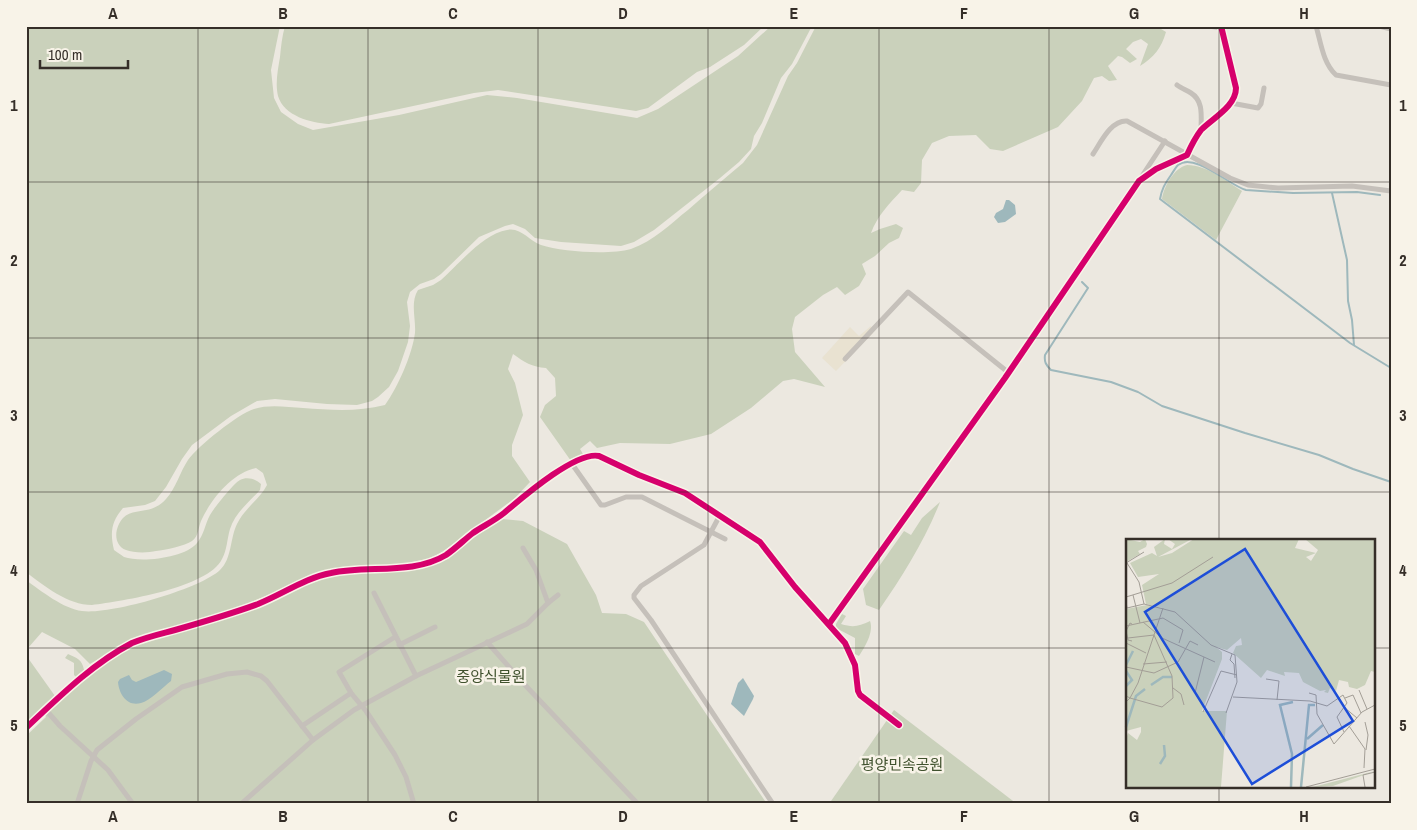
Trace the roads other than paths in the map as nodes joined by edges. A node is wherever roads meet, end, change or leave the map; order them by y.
1 (1209, 26) edge
2 (1316, 26) edge
3 (1379, 26) edge
4 (1222, 27) edge
5 (1391, 28) edge
6 (1177, 84) dead end
7 (1391, 85) edge
8 (1264, 88) dead end
9 (1231, 103) junction
10 (1200, 132) junction
11 (1165, 141) junction
12 (1093, 154) dead end
13 (1187, 155) junction
14 (1139, 181) junction
15 (1391, 191) edge
16 (845, 359) dead end
17 (1009, 373) junction
18 (572, 464) junction
19 (720, 515) junction
20 (711, 532) junction
21 (725, 539) dead end
22 (523, 548) dead end
23 (374, 593) dead end
24 (558, 595) dead end
25 (548, 602) junction
26 (829, 624) junction
27 (435, 627) dead end
28 (395, 637) junction
29 (487, 642) junction
30 (399, 644) junction
31 (416, 676) junction
32 (351, 693) junction
33 (361, 705) junction
34 (46, 710) junction
35 (899, 725) dead end
36 (302, 726) junction
37 (26, 728) edge
38 (313, 740) junction
39 (94, 755) junction
40 (77, 804) edge
41 (133, 804) edge
42 (241, 804) edge
43 (414, 804) edge
44 (638, 804) edge
45 (773, 804) edge

1 - 4 street
2 - 7 street
3 - 5 street
4 - 9 street
6 - 10 street
8 - 9 street
9 - 10 street
10 - 13 street
11 - 12 street
11 - 13 street
11 - 14 street
13 - 14 street
13 - 15 street
14 - 17 street
16 - 17 street
17 - 26 street
18 - 19 street
18 - 20 street
18 - 34 street
19 - 20 street
19 - 26 street
20 - 21 street
20 - 45 street
22 - 25 street
23 - 28 street
24 - 25 street
25 - 29 street
26 - 35 street
27 - 30 street
28 - 30 street
28 - 32 street
29 - 31 street
29 - 44 street
30 - 31 street
31 - 33 street
32 - 33 street
32 - 36 street
33 - 38 street
33 - 43 street
34 - 37 street
34 - 39 street
36 - 38 street
36 - 39 street
38 - 42 street
39 - 40 street
39 - 41 street

